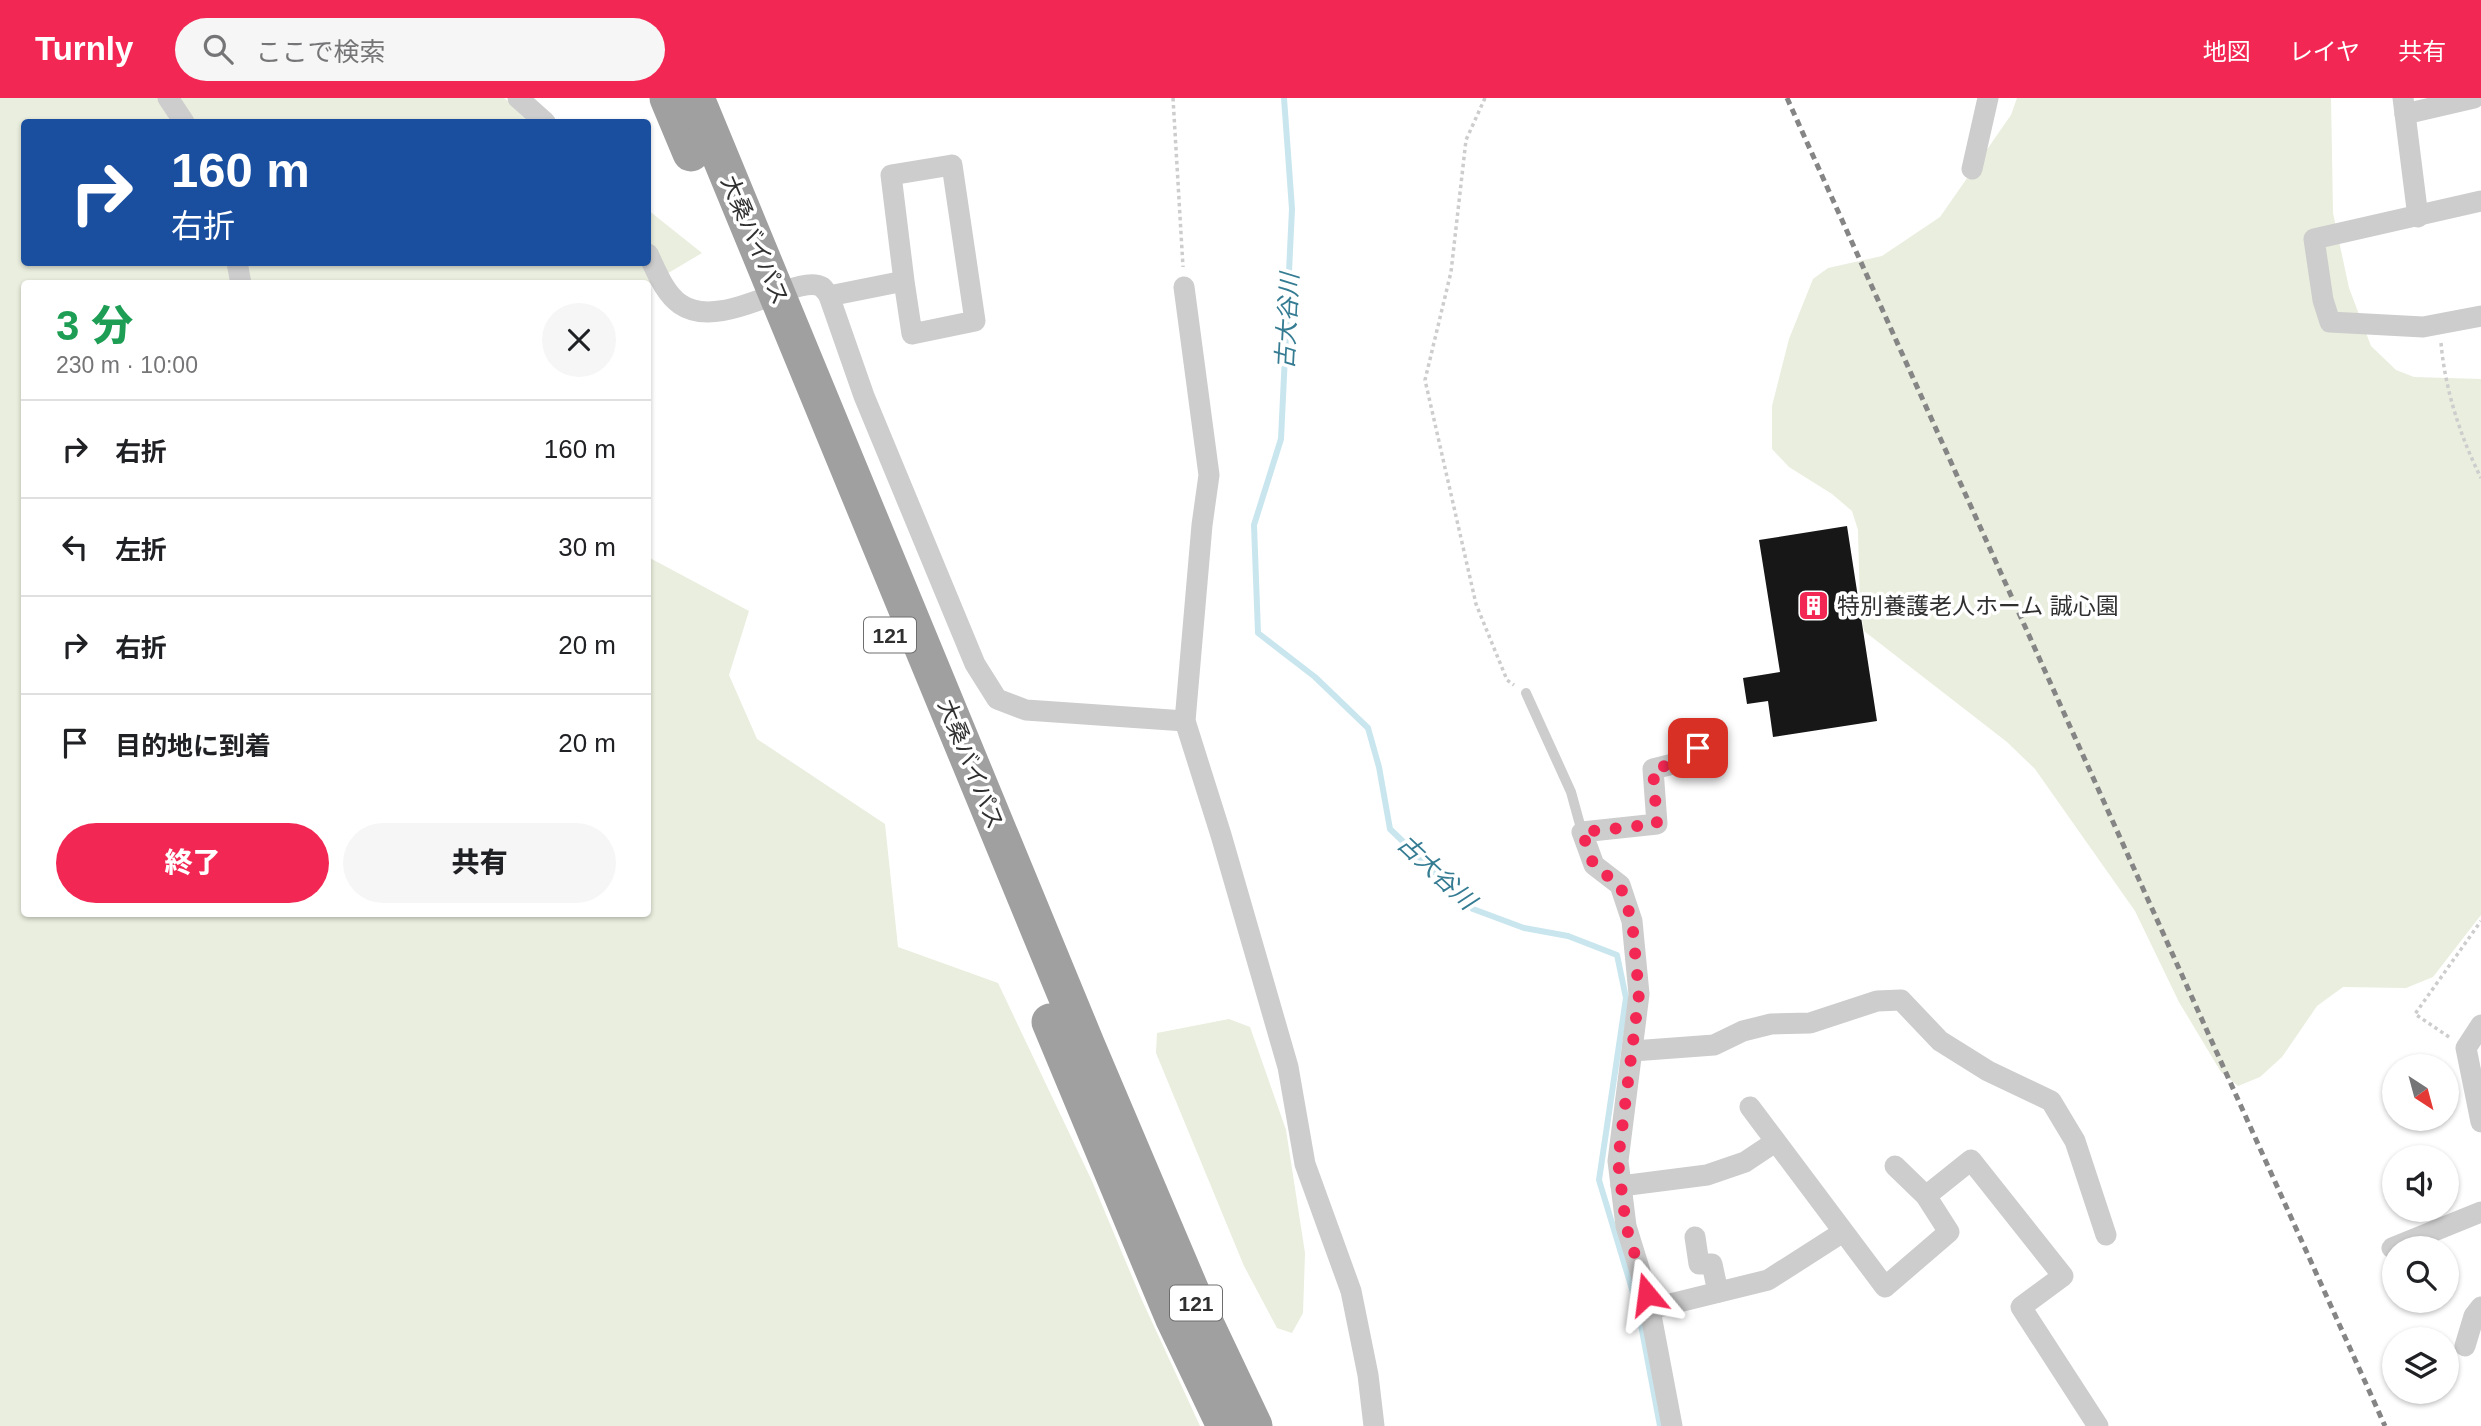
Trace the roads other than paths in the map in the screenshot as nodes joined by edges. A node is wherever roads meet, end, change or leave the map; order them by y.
1 (168, 98) edge
2 (518, 98) edge
3 (668, 98) edge
4 (696, 98) edge
5 (1988, 98) edge
6 (2474, 98) edge
7 (2404, 106) edge
8 (182, 119) edge
9 (542, 119) edge
10 (1972, 169) dead end
11 (2481, 201) edge
12 (2417, 217) junction
13 (651, 260) edge
14 (904, 281) junction
15 (1184, 287) road end
16 (830, 296) junction
17 (766, 299) junction
18 (2481, 316) edge
19 (1527, 693) road end
20 (1185, 721) junction
21 (1698, 748) dead end
22 (1582, 832) junction
23 (2481, 1025) edge
24 (1633, 1051) junction
25 (1751, 1107) dead end
26 (2481, 1122) edge
27 (1776, 1142) junction
28 (1895, 1166) dead end
29 (1128, 1175) junction
30 (1621, 1186) junction
31 (1926, 1196) junction
32 (2481, 1212) edge
33 (1843, 1232) junction
34 (2106, 1235) dead end
35 (2422, 1236) edge
36 (1695, 1237) dead end
37 (1718, 1292) junction
38 (2481, 1307) edge
39 (1650, 1308) junction
40 (2465, 1346) dead end
41 (1225, 1426) edge
42 (1254, 1426) edge
43 (1374, 1426) edge
44 (1672, 1426) edge
45 (2098, 1426) edge

1 - 8 street
2 - 9 street
3 - 17 highway, 大桑バイパス / 121
4 - 17 highway, 大桑バイパス / 121
5 - 10 street
6 - 7 street
7 - 12 street
11 - 12 street
12 - 18 street
13 - 17 street
14 - 14 street
14 - 16 street
15 - 20 street
16 - 17 street
16 - 20 street
17 - 29 highway, 大桑バイパス / 121
19 - 22 lane
20 - 43 street
21 - 22 street
22 - 24 street
23 - 26 street
24 - 30 street
24 - 34 street
25 - 27 street
27 - 30 street
27 - 33 street
28 - 31 street
29 - 41 highway, 大桑バイパス / 121
29 - 42 highway, 大桑バイパス / 121
30 - 39 street
31 - 33 street
31 - 45 street
32 - 35 street
33 - 37 street
36 - 37 street
37 - 39 street
38 - 40 street
39 - 44 street

